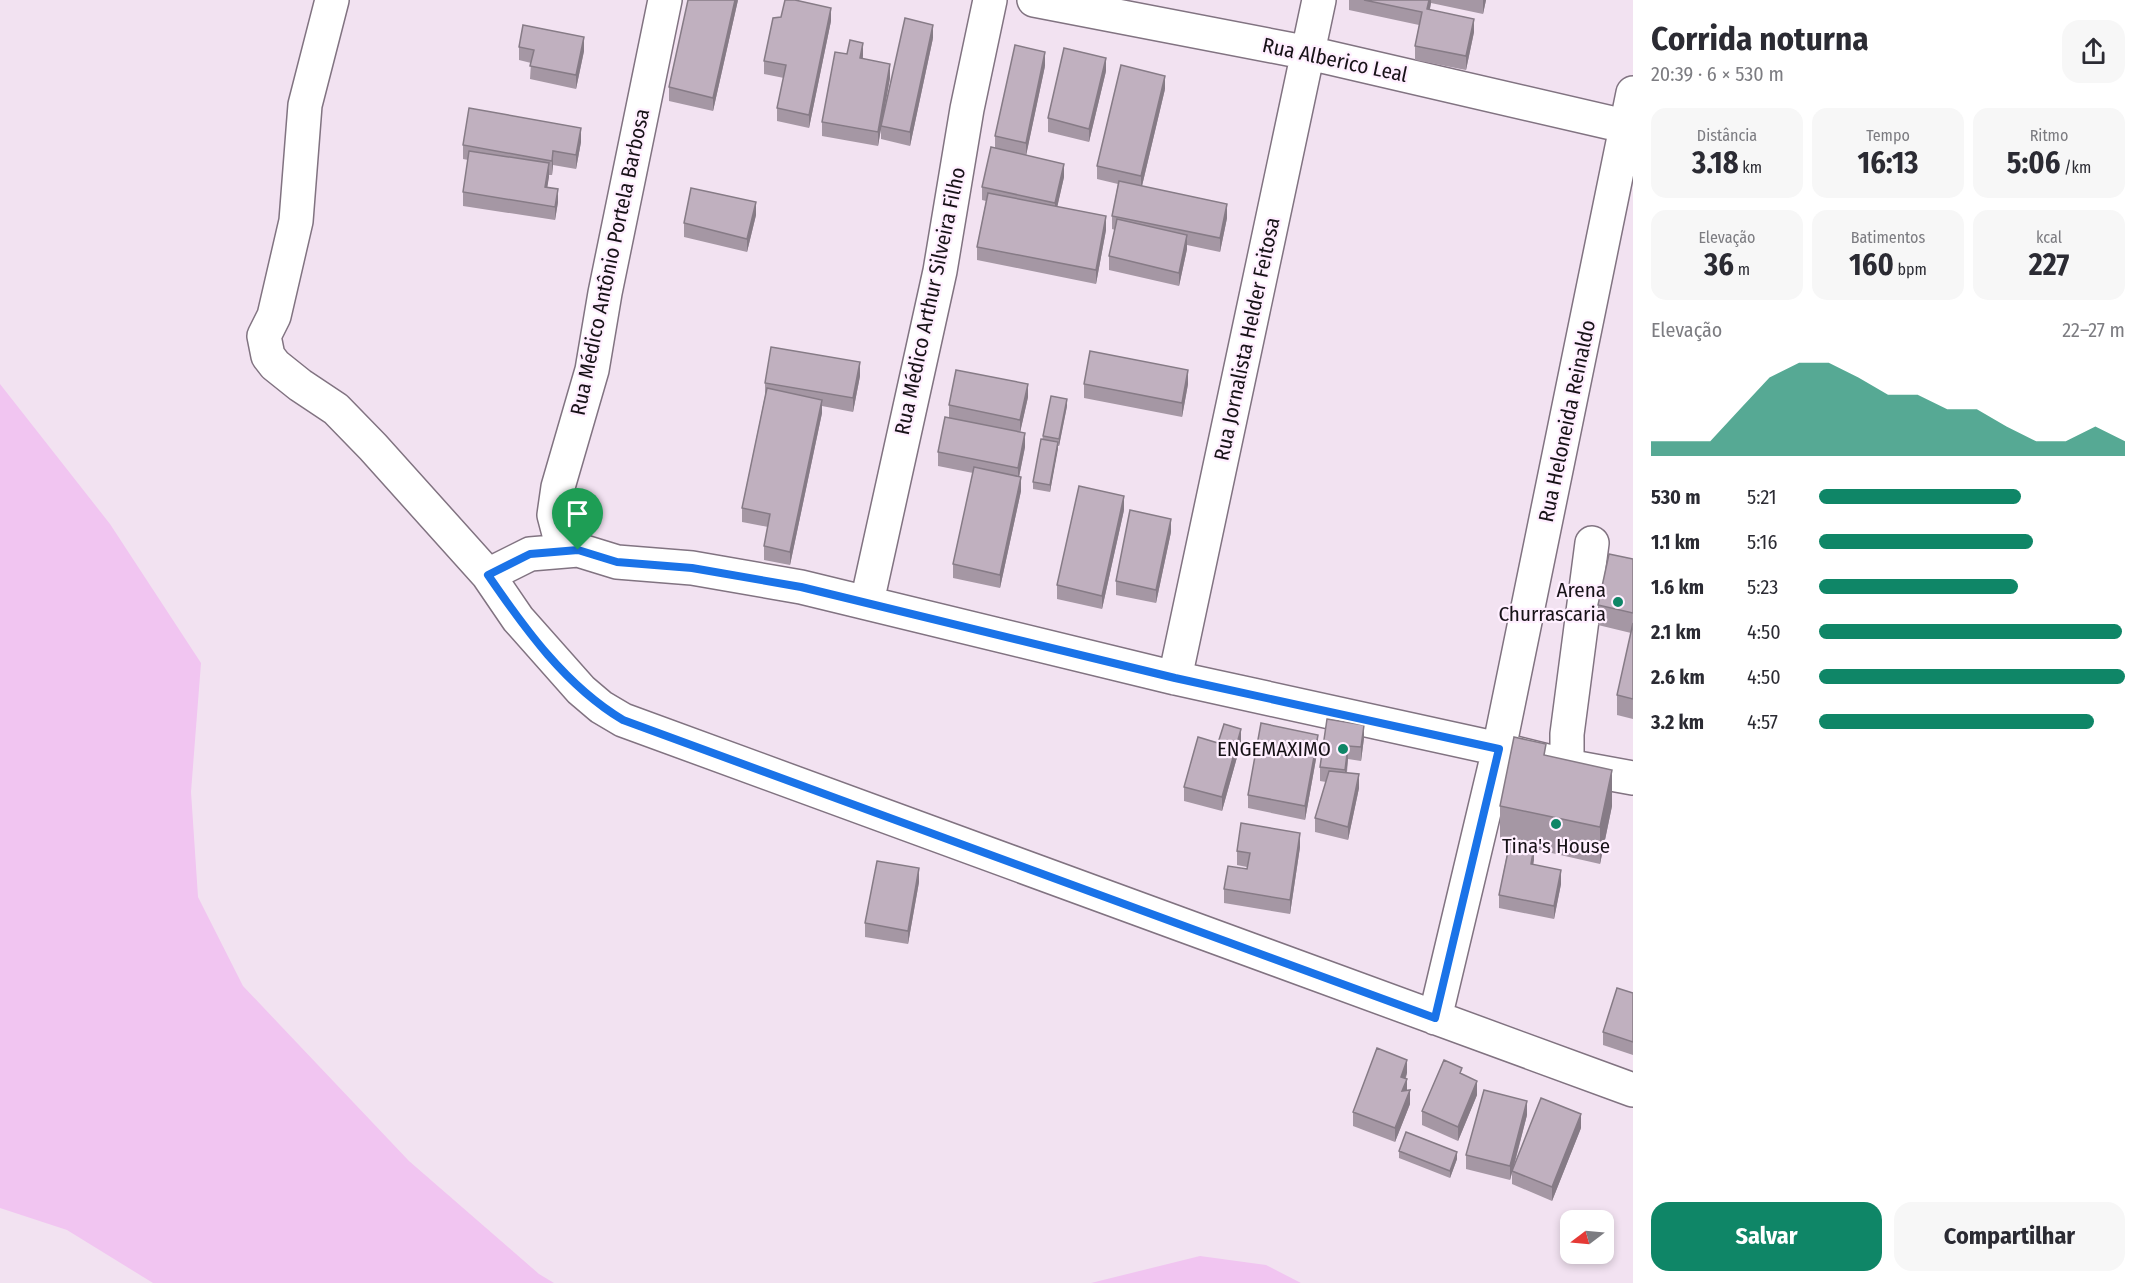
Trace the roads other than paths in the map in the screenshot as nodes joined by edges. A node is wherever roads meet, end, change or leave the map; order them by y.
1 (332, 0) edge
2 (665, 0) edge
3 (990, 0) edge
4 (1034, 0) edge
5 (1319, 0) edge
6 (1309, 53) junction
7 (1633, 93) edge
8 (1630, 127) edge
9 (1592, 543) dead end
10 (578, 550) junction
11 (488, 575) junction
12 (867, 602) junction
13 (1175, 678) junction
14 (1499, 749) junction
15 (1567, 766) junction
16 (1633, 778) edge
17 (1435, 1018) junction
18 (1633, 1090) edge

1 - 11 street
2 - 10 street, Rua Médico Antônio Portela Barbosa
3 - 12 street, Rua Médico Arthur Silveira Filho
4 - 6 street, Rua Alberico Leal
5 - 6 street, Rua Jornalista Helder Feitosa
6 - 8 street, Rua Alberico Leal
6 - 13 street, Rua Jornalista Helder Feitosa
7 - 8 street, Rua Heloneida Reinaldo
8 - 14 street, Rua Heloneida Reinaldo
9 - 15 street
10 - 11 street
10 - 12 street
11 - 17 street
12 - 13 street
13 - 14 street
14 - 15 street
14 - 17 street, Rua Heloneida Reinaldo
15 - 16 street
17 - 18 street

